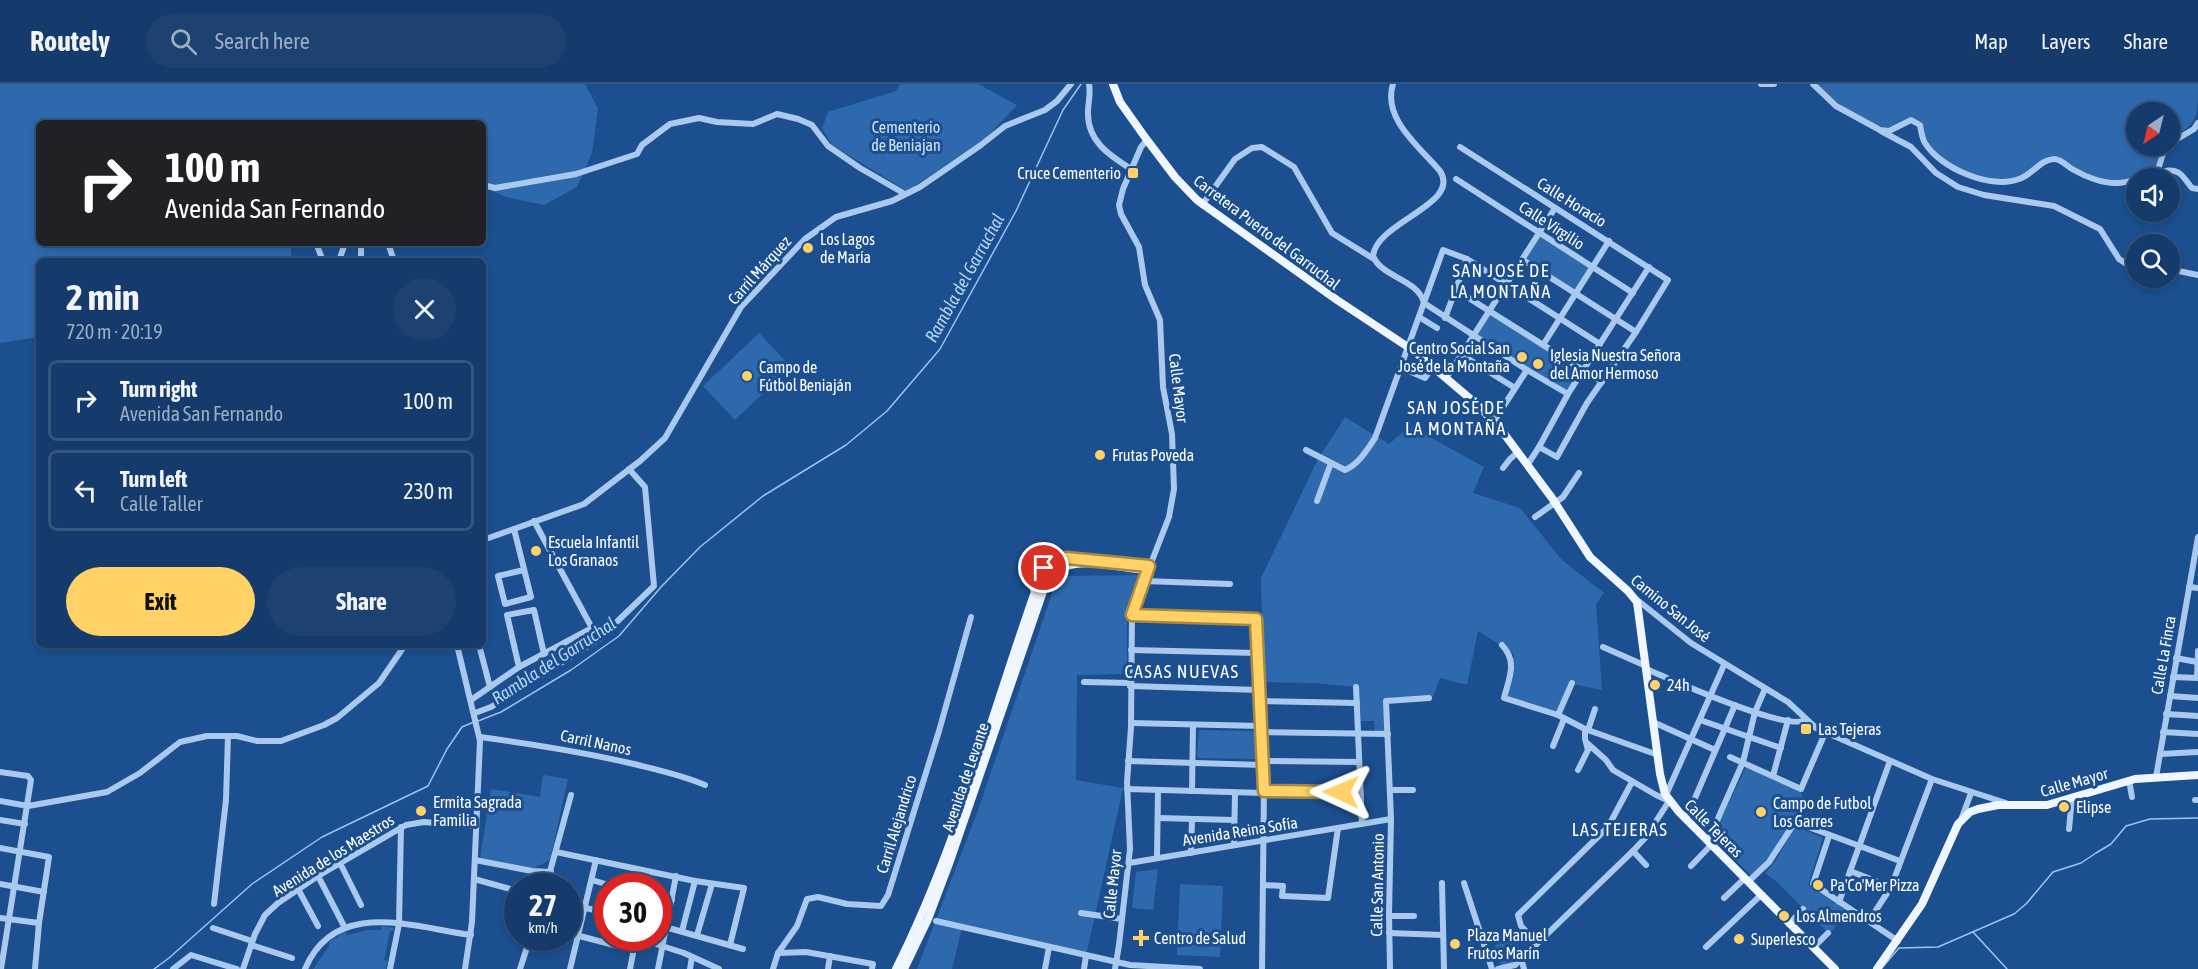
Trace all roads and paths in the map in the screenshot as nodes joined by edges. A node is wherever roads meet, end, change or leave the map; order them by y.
1 (1071, 84) edge
2 (1089, 84) edge
3 (1113, 84) edge
4 (1393, 84) edge
5 (1761, 84) edge
6 (1774, 84) edge
7 (1814, 84) edge
8 (2198, 123) edge
9 (1880, 130) junction
10 (2180, 138) edge
11 (1147, 140) junction
12 (1460, 147) dead end
13 (1131, 169) junction
14 (2180, 174) edge
15 (1456, 179) dead end
16 (2126, 181) edge
17 (486, 186) edge
18 (2198, 189) edge
19 (905, 194) junction
20 (1202, 205) junction
21 (1555, 208) junction
22 (1539, 233) junction
23 (1609, 241) junction
24 (1467, 259) junction
25 (1374, 260) junction
26 (1522, 260) junction
27 (2126, 262) edge
28 (1592, 267) junction
29 (1649, 267) junction
30 (2180, 271) edge
31 (2198, 275) edge
32 (1507, 284) junction
33 (1456, 290) junction
34 (1633, 293) junction
35 (1575, 294) junction
36 (1424, 303) junction
37 (1490, 311) junction
38 (1419, 317) junction
39 (1445, 318) junction
40 (1560, 318) junction
41 (1616, 320) junction
42 (1437, 328) dead end
43 (1636, 333) junction
44 (1474, 336) junction
45 (1600, 344) junction
46 (1543, 345) junction
47 (1409, 348) junction
48 (1462, 355) junction
49 (1433, 366) junction
50 (1402, 368) junction
51 (1527, 370) junction
52 (1583, 371) junction
53 (1447, 378) junction
54 (1602, 382) junction
55 (1515, 388) junction
56 (1568, 394) junction
57 (1494, 421) junction
58 (1539, 447) junction
59 (1306, 450) dead end
60 (1518, 452) junction
61 (1331, 463) junction
62 (1528, 464) junction
63 (1503, 468) dead end
64 (629, 469) junction
65 (1579, 473) dead end
66 (1317, 501) dead end
67 (1556, 503) junction
68 (1535, 517) dead end
69 (534, 521) junction
70 (514, 529) junction
71 (2198, 537) edge
72 (486, 539) edge
73 (1148, 569) junction
74 (524, 570) junction
75 (1143, 581) junction
76 (1230, 584) dead end
77 (2189, 587) junction
78 (2198, 588) edge
79 (1043, 590) junction
80 (1635, 599) junction
81 (1029, 608) junction
82 (1132, 615) junction
83 (970, 617) dead end
84 (1503, 645) dead end
85 (1603, 647) dead end
86 (403, 648) edge
87 (459, 648) edge
88 (480, 648) edge
89 (1131, 650) junction
90 (2198, 651) edge
91 (1257, 653) junction
92 (544, 654) junction
93 (2176, 658) junction
94 (2198, 662) edge
95 (1724, 665) junction
96 (519, 667) junction
97 (1646, 667) junction
98 (2173, 677) junction
99 (2198, 678) edge
100 (1084, 682) dead end
101 (1572, 683) dead end
102 (1130, 685) junction
103 (490, 687) junction
104 (1356, 687) dead end
105 (1766, 689) junction
106 (1259, 690) junction
107 (1710, 696) junction
108 (2170, 696) junction
109 (1429, 698) dead end
110 (2198, 698) edge
111 (471, 700) junction
112 (1260, 701) junction
113 (1357, 703) junction
114 (1736, 705) junction
115 (1595, 709) dead end
116 (1755, 712) junction
117 (475, 713) junction
118 (2166, 714) junction
119 (2198, 716) edge
120 (1561, 717) junction
121 (1700, 720) junction
122 (1788, 720) junction
123 (1805, 720) junction
124 (1653, 722) junction
125 (1131, 723) junction
126 (1192, 724) junction
127 (1262, 729) junction
128 (1725, 729) junction
129 (1587, 730) junction
130 (2163, 732) junction
131 (1825, 733) junction
132 (1358, 734) junction
133 (1388, 734) junction
134 (2198, 734) edge
135 (228, 736) junction
136 (480, 737) junction
137 (1750, 737) junction
138 (1691, 740) junction
139 (1587, 743) junction
140 (1553, 746) dead end
141 (1781, 748) junction
142 (1715, 750) junction
143 (2198, 752) edge
144 (2160, 754) junction
145 (1658, 755) junction
146 (1730, 757) dead end
147 (1128, 761) junction
148 (1890, 761) junction
149 (1359, 762) junction
150 (1743, 762) junction
151 (1192, 763) junction
152 (1263, 763) junction
153 (1578, 770) dead end
154 (0, 772) edge
155 (1660, 774) junction
156 (2198, 775) edge
157 (1773, 776) junction
158 (2156, 777) junction
159 (1932, 779) junction
160 (2130, 780) junction
161 (1632, 782) junction
162 (1671, 783) junction
163 (705, 785) dead end
164 (1127, 789) junction
165 (1158, 790) junction
166 (1390, 790) junction
167 (1413, 790) dead end
168 (1192, 791) junction
169 (1264, 792) junction
170 (1235, 793) junction
171 (1360, 793) junction
172 (1971, 793) junction
173 (571, 795) dead end
174 (2132, 797) dead end
175 (1667, 798) junction
176 (1987, 798) junction
177 (2072, 798) junction
178 (0, 801) edge
179 (2011, 805) junction
180 (28, 806) junction
181 (1986, 807) junction
182 (1968, 808) junction
183 (1158, 818) junction
184 (1192, 819) junction
185 (1391, 819) junction
186 (1686, 819) junction
187 (0, 820) edge
188 (1234, 820) junction
189 (25, 824) junction
190 (1362, 824) junction
191 (475, 826) junction
192 (401, 827) junction
193 (1338, 828) junction
194 (2069, 829) dead end
195 (1829, 836) junction
196 (1263, 841) junction
197 (1710, 842) junction
198 (1234, 846) junction
199 (1859, 846) junction
200 (0, 848) edge
201 (20, 851) junction
202 (1633, 851) junction
203 (556, 852) junction
204 (1191, 853) junction
205 (1157, 858) junction
206 (475, 860) junction
207 (596, 860) junction
208 (1900, 861) junction
209 (339, 863) junction
210 (1128, 863) junction
211 (1646, 865) dead end
212 (1691, 866) dead end
213 (1850, 871) junction
214 (551, 872) joint
215 (318, 876) junction
216 (676, 876) junction
217 (474, 879) junction
218 (592, 880) joint
219 (1747, 880) junction
220 (695, 881) junction
221 (1442, 883) dead end
222 (1464, 883) dead end
223 (0, 884) edge
224 (712, 884) junction
225 (1263, 885) junction
226 (14, 886) junction
227 (504, 887) edge
228 (1891, 887) junction
229 (298, 889) junction
230 (44, 892) junction
231 (1761, 895) junction
232 (1724, 898) dead end
233 (672, 900) edge
234 (1839, 902) junction
235 (214, 904) dead end
236 (362, 904) dead end
237 (582, 907) edge
238 (585, 908) junction
239 (1803, 909) dead end
240 (594, 910) edge
241 (1081, 913) dead end
242 (1389, 916) junction
243 (1414, 916) dead end
244 (0, 918) edge
245 (8, 919) junction
246 (1122, 919) junction
247 (582, 920) edge
248 (936, 921) dead end
249 (1869, 921) junction
250 (39, 923) junction
251 (399, 924) junction
252 (1789, 924) junction
253 (318, 926) dead end
254 (345, 927) junction
255 (213, 928) dead end
256 (672, 928) edge
257 (682, 931) junction
258 (1389, 933) junction
259 (1828, 933) dead end
260 (471, 935) junction
261 (697, 935) junction
262 (1443, 935) junction
263 (1898, 941) junction
264 (252, 943) junction
265 (1537, 943) junction
266 (730, 945) junction
267 (1049, 946) junction
268 (1706, 947) dead end
269 (1813, 948) junction
270 (743, 949) dead end
271 (672, 950) edge
272 (526, 951) edge
273 (574, 951) edge
274 (633, 951) edge
275 (661, 951) edge
276 (778, 953) junction
277 (830, 956) junction
278 (1086, 956) junction
279 (692, 957) junction
280 (292, 958) dead end
281 (1521, 958) junction
282 (1115, 965) edge
283 (873, 966) edge
284 (1, 969) edge
285 (35, 969) edge
286 (173, 969) edge
287 (237, 969) edge
288 (243, 969) edge
289 (305, 969) edge
290 (390, 969) edge
291 (465, 969) edge
292 (520, 969) edge
293 (570, 969) edge
294 (630, 969) edge
295 (658, 969) edge
296 (690, 969) edge
297 (719, 969) edge
298 (773, 969) edge
299 (828, 969) edge
300 (896, 969) edge
301 (904, 969) edge
302 (1045, 969) edge
303 (1083, 969) edge
304 (1200, 969) edge
305 (1262, 969) edge
306 (1390, 969) edge
307 (1444, 969) edge
308 (1491, 969) edge
309 (1498, 969) edge
310 (1524, 969) edge
311 (1835, 969) edge
312 (1877, 969) edge

1 - 19 street, Carril Márquez
2 - 13 street
3 - 11 main road, Carretera Puerto del Garruchal
4 - 25 street
5 - 6 street
7 - 9 street
8 - 10 street
9 - 16 street
9 - 27 street
11 - 13 street, Calle Mayor
11 - 20 main road, Carretera Puerto del Garruchal
12 - 21 street, Calle Horacio
13 - 73 street, Calle Mayor
14 - 18 street
15 - 22 street, Calle Virgilio
17 - 19 street
19 - 64 street, Carril Márquez
20 - 25 street
20 - 47 main road, Carretera Puerto del Garruchal
21 - 22 street
21 - 23 street, Calle Horacio
22 - 26 street
22 - 28 street, Calle Virgilio
23 - 28 street
23 - 29 street, Calle Horacio
24 - 32 street
24 - 33 street
24 - 36 street
25 - 36 street
26 - 32 street
26 - 35 street
28 - 34 street, Calle Virgilio
28 - 35 street
29 - 34 street
29 - 43 street, Calle Horacio
30 - 31 street
32 - 37 street
32 - 40 street
33 - 37 street
33 - 39 street
34 - 41 street
35 - 40 street
35 - 41 street
36 - 38 street
36 - 39 street
37 - 44 street
37 - 46 street
38 - 42 street
38 - 47 street
39 - 44 street
40 - 45 street
40 - 46 street
41 - 43 street
41 - 45 street
43 - 54 street
44 - 48 street
44 - 51 street
45 - 52 street
46 - 52 street
47 - 49 main road, Camino San José
47 - 50 street
48 - 53 street
48 - 55 street
49 - 50 street
49 - 53 main road, Camino San José
50 - 61 street
51 - 55 street
51 - 56 street
52 - 54 street
52 - 56 street
53 - 57 main road, Camino San José
54 - 58 street
55 - 57 street
56 - 58 street
57 - 60 main road, Camino San José
58 - 62 street
59 - 61 street
60 - 62 main road, Camino San José
60 - 63 street
61 - 66 street
62 - 67 main road, Camino San José
64 - 69 street, Carril Márquez
64 - 117 street
65 - 67 street
67 - 68 street
67 - 80 main road, Camino San José
69 - 70 street, Carril Márquez
69 - 92 street
70 - 72 street, Carril Márquez
70 - 74 street
71 - 77 street, Calle La Finca
73 - 75 street, Calle Mayor
73 - 79 main road, Avenida de Levante
73 - 81 main road, Avenida de Levante
74 - 74 street
75 - 76 street
75 - 82 street, Calle Mayor
77 - 78 street
77 - 93 street, Calle La Finca
79 - 81 main road, Avenida de Levante
79 - 301 main road, Avenida de Levante
80 - 95 street, Camino San José
80 - 97 main road, Calle Tejeras
81 - 300 main road, Avenida de Levante
82 - 89 street, Calle Mayor
82 - 91 street
83 - 276 street, Carril Alejandrico
84 - 120 street
85 - 97 street
86 - 135 street
87 - 111 street
88 - 103 street
89 - 91 street
89 - 102 street, Calle Mayor
90 - 94 street
91 - 106 street
92 - 96 street
92 - 96 street
93 - 94 street
93 - 98 street, Calle La Finca
94 - 99 street
95 - 105 street, Camino San José
95 - 107 street
96 - 103 street
97 - 107 street
97 - 124 main road, Calle Tejeras
98 - 99 street
98 - 108 street, Calle La Finca
100 - 102 street
101 - 120 street
102 - 106 street
102 - 125 street, Calle Mayor
103 - 111 street
104 - 113 street
105 - 116 street
105 - 123 street, Camino San José
106 - 112 street
107 - 114 street
107 - 121 street
108 - 110 street
108 - 118 street, Calle La Finca
109 - 133 street, Calle San Antonio
111 - 117 street
112 - 113 street
112 - 127 street
113 - 132 street
114 - 116 street
114 - 128 street
115 - 129 street
116 - 122 street
116 - 137 street
117 - 136 street
118 - 119 street
118 - 130 street, Calle La Finca
120 - 129 street
120 - 140 street
121 - 128 street
121 - 138 street
122 - 123 street
122 - 141 street
123 - 131 street, Camino San José
124 - 138 street
124 - 145 main road, Calle Tejeras
125 - 126 street
125 - 147 street, Calle Mayor
126 - 127 street
126 - 151 street
127 - 132 street
127 - 152 street
128 - 137 street
128 - 142 street
129 - 139 street
129 - 145 street
130 - 134 street
130 - 144 street, Calle La Finca
131 - 148 street, Camino San José
131 - 157 street
132 - 133 street
132 - 149 street
133 - 166 street, Calle San Antonio
135 - 180 street
135 - 235 street
136 - 163 street, Carril Nanos
136 - 191 street
137 - 141 street
137 - 150 street
138 - 142 street
138 - 162 street
139 - 153 street
139 - 161 street
141 - 157 street
142 - 186 street
143 - 144 street
144 - 158 street, Calle La Finca
145 - 155 main road, Calle Tejeras
146 - 150 street
147 - 151 street
147 - 164 street, Calle Mayor
148 - 159 street, Camino San José
148 - 199 street
149 - 152 street
149 - 171 street
150 - 157 street
150 - 197 street
151 - 152 street
151 - 168 street
152 - 169 street
154 - 180 street
155 - 162 street
155 - 175 main road, Calle Tejeras
156 - 158 main road, Calle Mayor
158 - 160 main road, Calle Mayor
159 - 172 street, Camino San José
159 - 208 street
160 - 174 street
160 - 177 main road, Calle Mayor
161 - 175 street
161 - 265 street
162 - 175 street
164 - 165 street
164 - 210 street, Calle Mayor
165 - 168 street
165 - 183 street
166 - 167 street
166 - 185 street, Calle San Antonio
168 - 170 street
169 - 170 street
169 - 171 street
169 - 196 street
170 - 188 street
171 - 190 street
172 - 176 street, Camino San José
172 - 182 street
173 - 203 street
175 - 186 main road, Calle Tejeras
175 - 202 street
176 - 179 street, Camino San José
176 - 181 street
177 - 179 main road, Calle Mayor
177 - 194 street
178 - 180 street
179 - 181 main road, Calle Mayor
180 - 189 street
181 - 182 main road, Calle Mayor
182 - 263 main road, Calle Mayor
183 - 184 street
183 - 205 street
184 - 188 street
184 - 204 street
185 - 190 street, Avenida Reina Sofía
185 - 242 street, Calle San Antonio
186 - 197 main road, Calle Tejeras
187 - 189 street
188 - 198 street
189 - 201 street
190 - 193 street, Avenida Reina Sofía
191 - 192 street, Avenida de los Maestros
191 - 206 street
192 - 209 street, Avenida de los Maestros
192 - 251 street
193 - 196 street, Avenida Reina Sofía
193 - 225 street
195 - 199 street
195 - 219 street
195 - 234 street
196 - 198 street, Avenida Reina Sofía
196 - 225 street
197 - 212 street
197 - 219 main road, Calle Tejeras
198 - 204 street, Avenida Reina Sofía
199 - 208 street
199 - 213 street
200 - 201 street
201 - 226 street
201 - 230 street
202 - 211 street
202 - 265 street
203 - 207 street
203 - 214 street
204 - 205 street, Avenida Reina Sofía
205 - 210 street, Avenida Reina Sofía
206 - 214 street
206 - 217 street
207 - 216 street
207 - 218 street
208 - 228 street
209 - 215 street, Avenida de los Maestros
209 - 236 street
210 - 246 street, Calle Mayor
213 - 228 street
213 - 234 street
215 - 229 street, Avenida de los Maestros
215 - 254 street
216 - 220 street
216 - 233 street
217 - 227 street
217 - 260 street
218 - 238 street
219 - 231 main road, Calle Tejeras
219 - 232 street
220 - 224 street
220 - 257 street
221 - 262 street
222 - 308 street
223 - 226 street
224 - 261 street
224 - 266 street
225 - 305 street
226 - 230 street
226 - 245 street
228 - 249 street
229 - 253 street
229 - 264 street, Avenida de los Maestros
230 - 250 street
231 - 252 main road, Calle Tejeras
231 - 268 street
234 - 249 street
237 - 238 street
238 - 240 street
238 - 247 street
239 - 252 street
241 - 246 street
242 - 243 street
242 - 258 street, Calle San Antonio
244 - 245 street
245 - 250 street
245 - 284 street
246 - 282 street, Calle Mayor
248 - 267 street
249 - 263 street
250 - 285 street
251 - 254 street
251 - 260 street
251 - 290 street
252 - 269 main road, Calle Tejeras
254 - 289 street
255 - 264 street
256 - 257 street
257 - 261 street
258 - 262 street
258 - 306 street, Calle San Antonio
259 - 269 street
260 - 291 street
261 - 266 street
262 - 307 street
263 - 312 main road
264 - 280 street
264 - 288 street, Avenida de los Maestros
265 - 281 street
266 - 270 street
267 - 278 street
267 - 302 street
269 - 311 main road, Calle Tejeras
271 - 279 street
272 - 292 street
273 - 293 street
274 - 294 street
275 - 295 street
276 - 277 street
276 - 298 street
277 - 283 street
277 - 299 street
278 - 282 street
278 - 303 street
279 - 296 street
279 - 297 street
281 - 309 street
281 - 310 street
282 - 304 street
286 - 287 street

